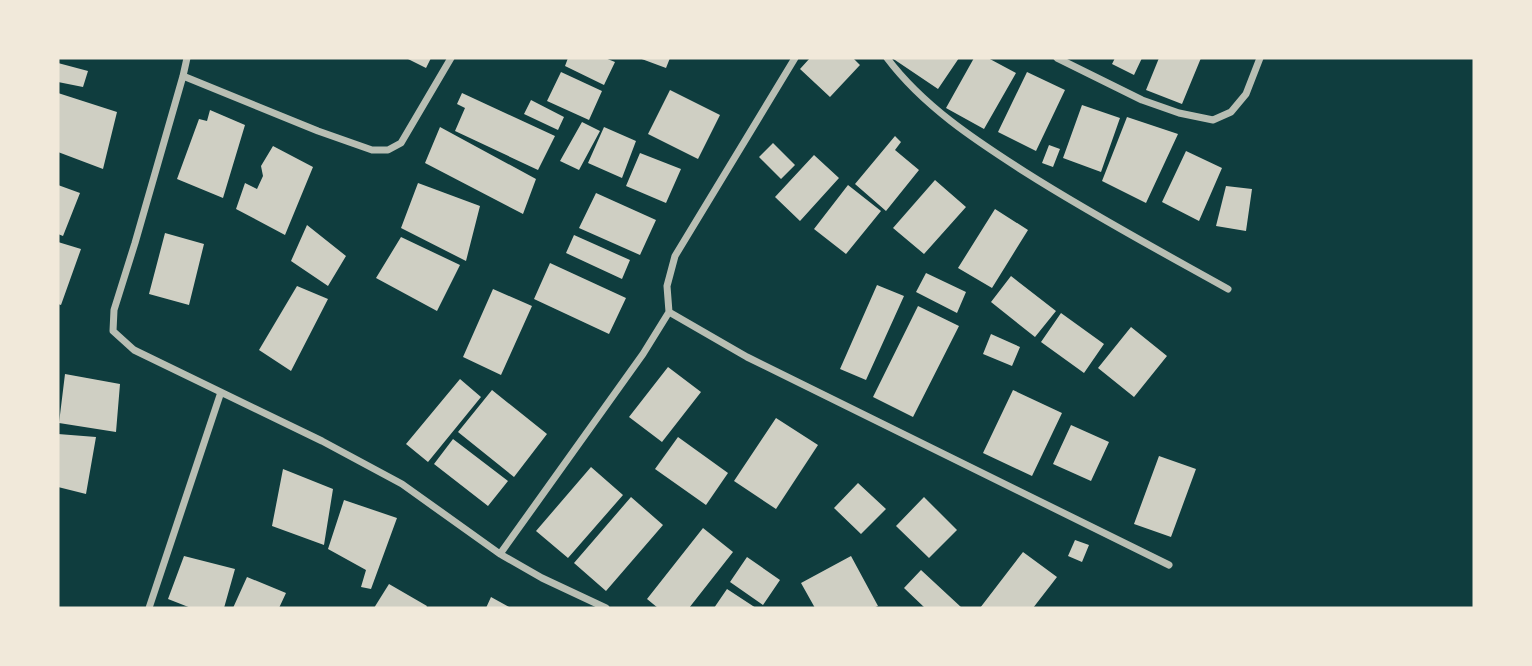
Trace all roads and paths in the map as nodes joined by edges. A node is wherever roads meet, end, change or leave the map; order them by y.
1 (187, 58) edge
2 (451, 58) edge
3 (794, 58) edge
4 (887, 58) edge
5 (1057, 58) edge
6 (1260, 58) edge
7 (183, 76) junction
8 (1228, 289) dead end
9 (669, 312) junction
10 (221, 392) junction
11 (500, 554) junction
12 (1169, 565) dead end
13 (149, 608) edge
14 (606, 608) edge

1 - 7 street
2 - 7 street
3 - 9 street
4 - 8 street
5 - 6 street
7 - 10 street
9 - 11 street
9 - 12 street
10 - 11 street
10 - 13 street
11 - 14 street

